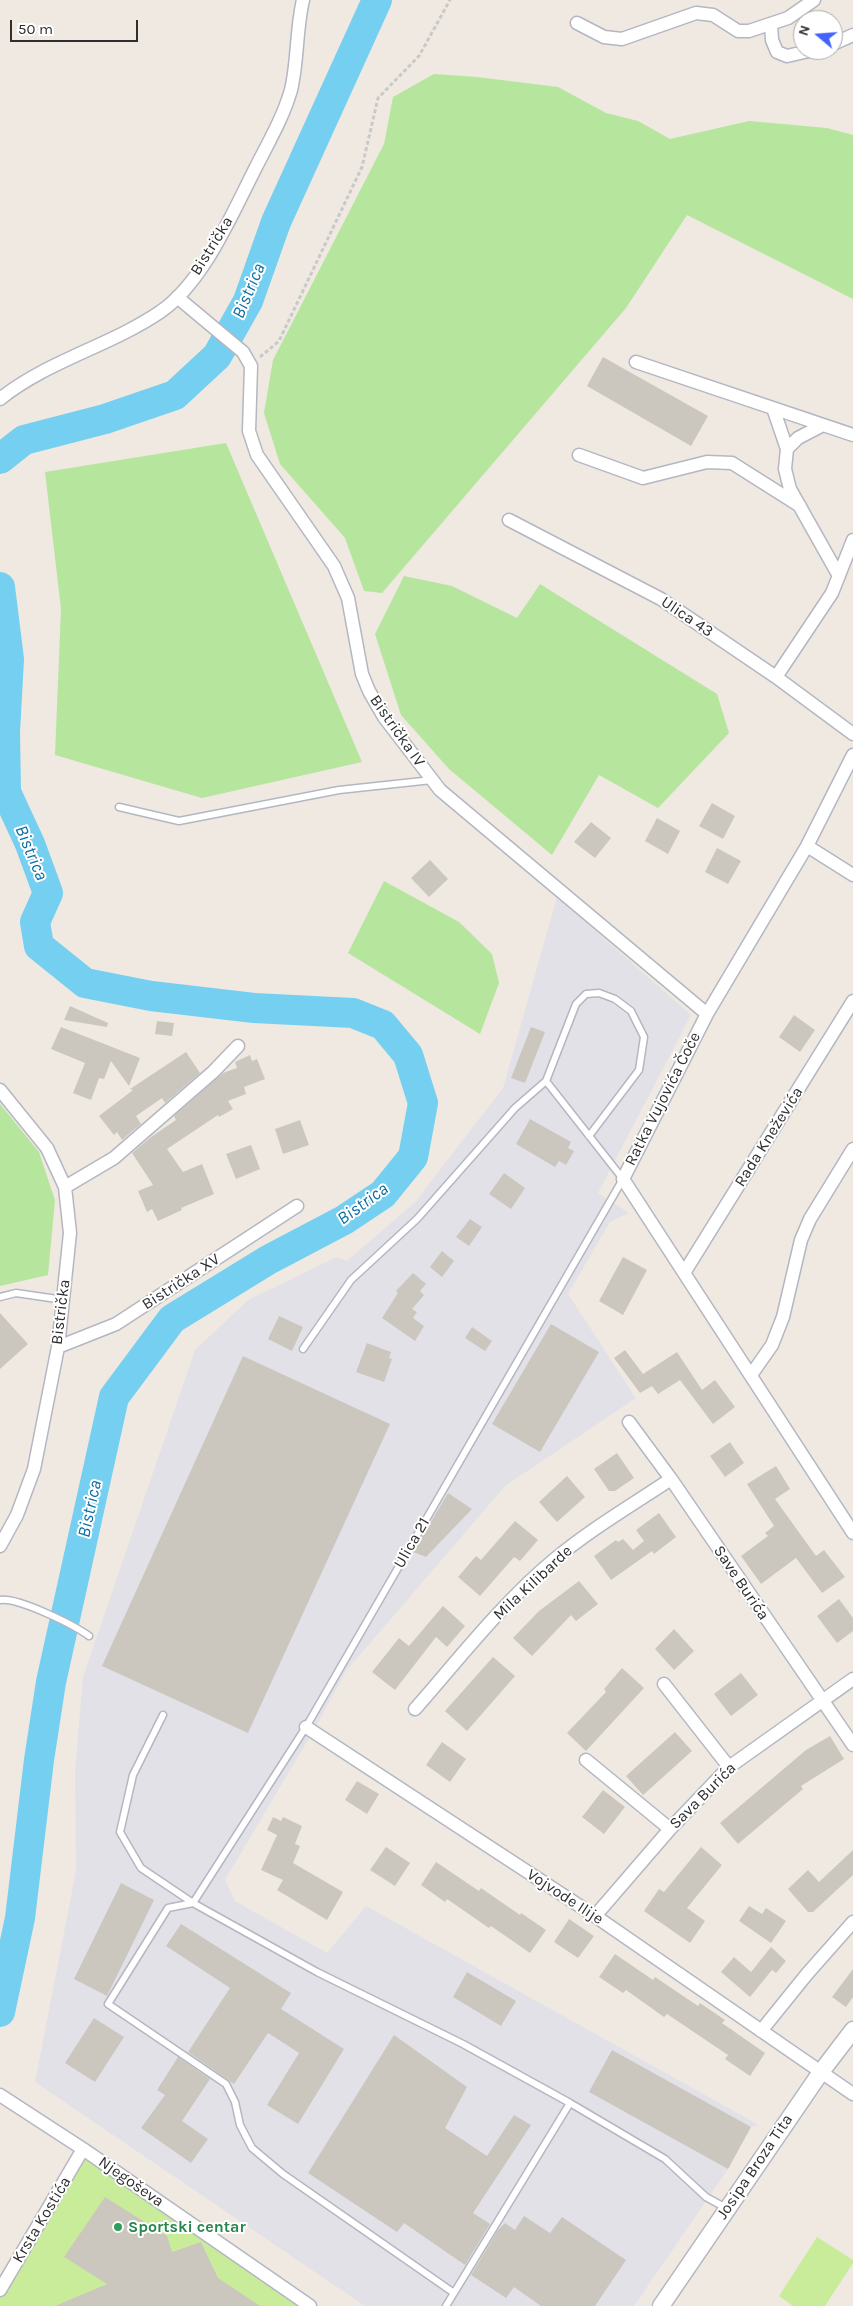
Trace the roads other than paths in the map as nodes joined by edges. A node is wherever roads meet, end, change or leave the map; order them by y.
1 (303, 0) edge
2 (814, 0) edge
3 (578, 23) dead end
4 (771, 24) junction
5 (793, 55) edge
6 (177, 297) junction
7 (636, 362) dead end
8 (0, 399) edge
9 (773, 408) junction
10 (823, 424) junction
11 (853, 435) edge
12 (787, 449) junction
13 (579, 455) dead end
14 (800, 506) junction
15 (509, 520) dead end
16 (853, 540) edge
17 (839, 576) junction
18 (776, 677) junction
19 (853, 734) edge
20 (853, 755) edge
21 (432, 780) junction
22 (119, 808) dead end
23 (807, 846) junction
24 (853, 875) edge
25 (853, 1001) edge
26 (707, 1014) junction
27 (238, 1046) dead end
28 (546, 1081) junction
29 (0, 1090) edge
30 (589, 1136) junction
31 (853, 1149) edge
32 (623, 1179) junction
33 (65, 1187) junction
34 (297, 1206) dead end
35 (684, 1273) junction
36 (0, 1297) edge
37 (64, 1300) junction
38 (58, 1346) junction
39 (303, 1349) dead end
40 (750, 1375) junction
41 (629, 1422) dead end
42 (671, 1479) junction
43 (853, 1533) edge
44 (0, 1546) edge
45 (0, 1600) edge
46 (89, 1636) dead end
47 (853, 1679) edge
48 (664, 1684) dead end
49 (821, 1701) junction
50 (414, 1709) dead end
51 (163, 1715) dead end
52 (306, 1727) junction
53 (853, 1745) edge
54 (586, 1760) dead end
55 (729, 1767) junction
56 (670, 1829) junction
57 (193, 1903) junction
58 (595, 1916) junction
59 (853, 1922) edge
60 (853, 2030) edge
61 (762, 2031) junction
62 (821, 2072) junction
63 (853, 2094) edge
64 (0, 2095) edge
65 (570, 2103) junction
66 (83, 2149) junction
67 (727, 2209) junction
68 (0, 2290) edge
69 (454, 2293) junction
70 (310, 2306) edge
71 (446, 2306) edge
72 (661, 2306) edge

1 - 6 street, Bistrička
2 - 4 street
3 - 4 street
4 - 5 street
6 - 8 street, Bistrička
6 - 21 street, Bistrička IV
7 - 9 street
9 - 10 street
9 - 12 street
10 - 11 street
10 - 12 street
12 - 14 street
13 - 14 street
14 - 17 street
15 - 18 street, Ulica 43
16 - 17 street
17 - 18 street
18 - 19 street, Ulica 43
20 - 23 street, Ratka Vujovića Čoče
21 - 22 lane
21 - 26 street, Bistrička IV
23 - 24 street
23 - 26 street, Ratka Vujovića Čoče
25 - 35 street, Rada Kneževića
26 - 32 street, Ratka Vujovića Čoče
27 - 33 street
28 - 30 lane
28 - 30 lane
28 - 39 lane
29 - 33 street, Bistrička
30 - 32 lane
31 - 40 street
32 - 35 street, Ratka Vujovića Čoče
32 - 52 lane, Ulica 21
33 - 37 street, Bistrička
34 - 38 street, Bistrička XV
35 - 40 street, Ratka Vujovića Čoče
36 - 37 lane
37 - 38 street, Bistrička
38 - 44 street, Bistrička
40 - 43 street, Ratka Vujovića Čoče
41 - 42 street, Save Burića
42 - 49 street, Save Burića
42 - 50 street, Mila Kilibarde
45 - 46 lane
47 - 49 street, Sava Burića
48 - 55 street
49 - 53 street, Save Burića
49 - 55 street, Sava Burića
51 - 57 lane
52 - 57 lane, Ulica 21
52 - 58 street, Vojvode Ilije
54 - 56 street
55 - 56 street, Sava Burića
56 - 58 street, Sava Burića
57 - 65 lane
57 - 69 lane
58 - 61 street, Vojvode Ilije
59 - 61 street
60 - 62 street, Josipa Broza Tita
61 - 62 street, Vojvode Ilije
62 - 63 street, Vojvode Ilije
62 - 67 street, Josipa Broza Tita
64 - 66 street, Njegoševa
65 - 67 lane
65 - 69 lane
66 - 68 street, Krsta Kostića
66 - 70 street, Njegoševa
67 - 72 street, Josipa Broza Tita
69 - 71 lane

